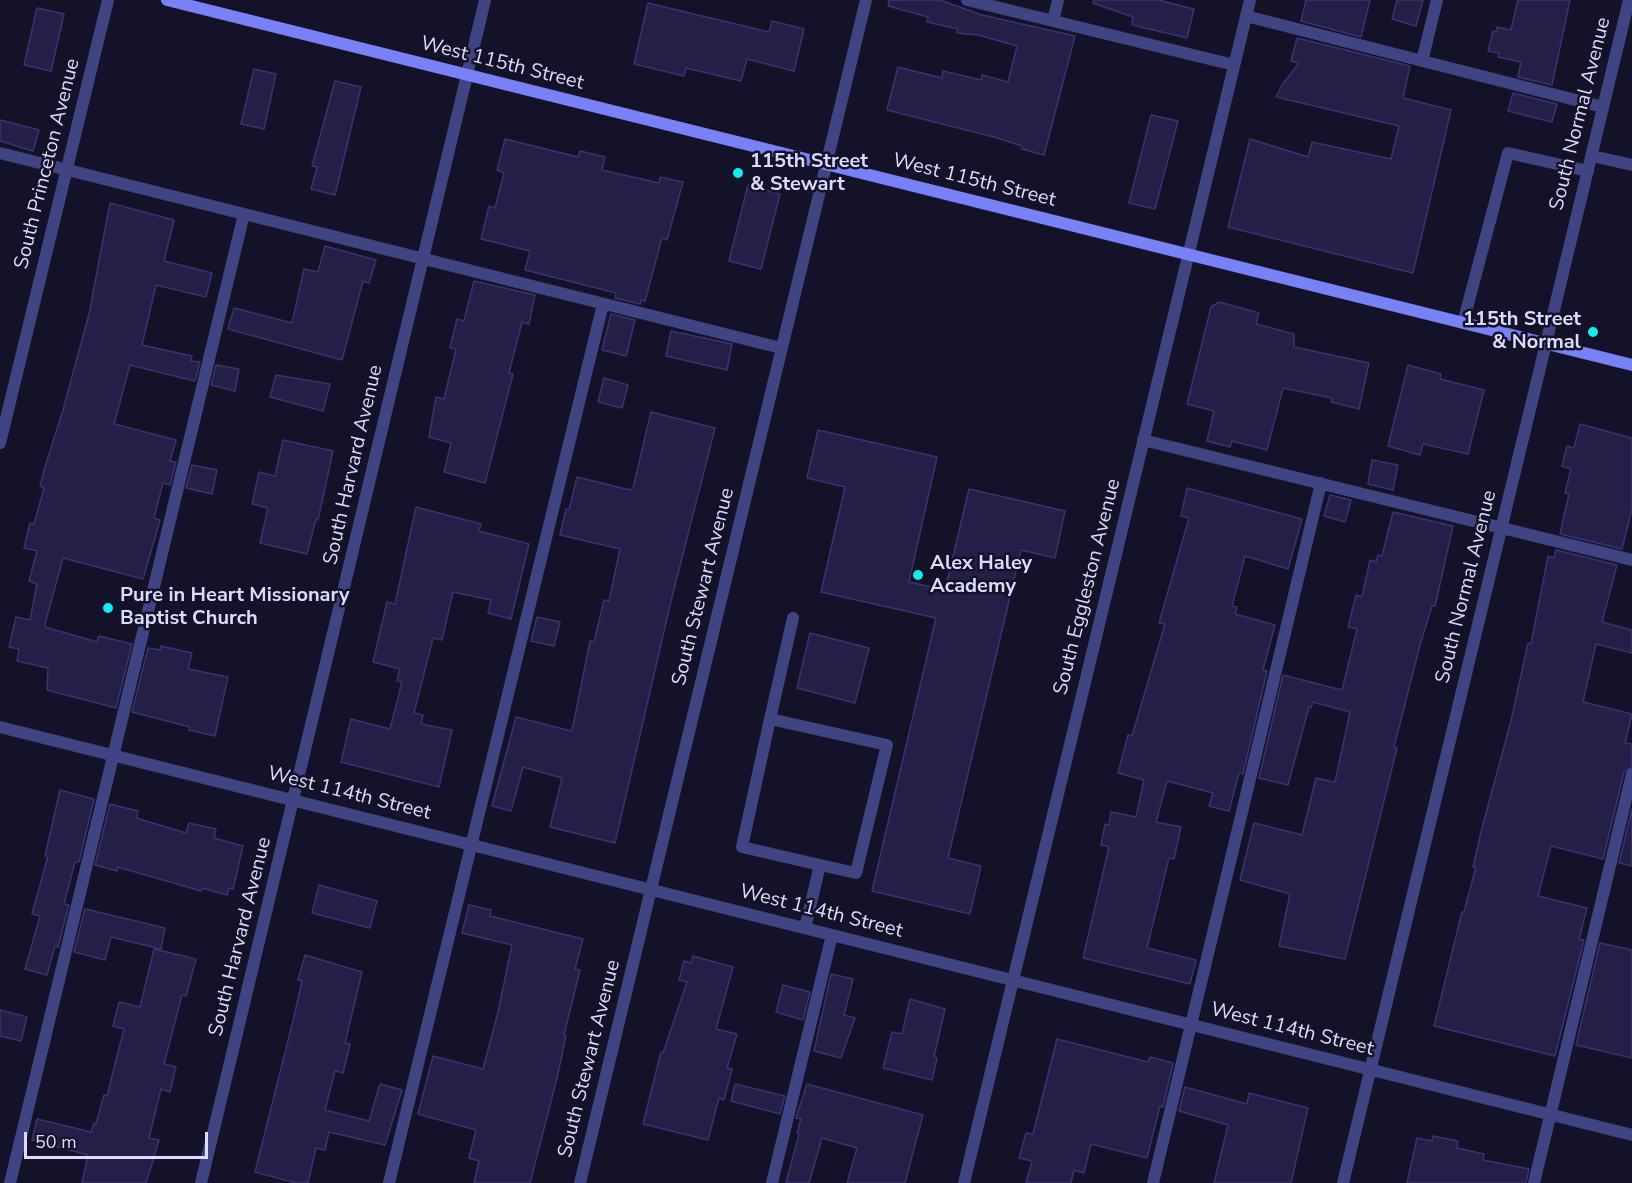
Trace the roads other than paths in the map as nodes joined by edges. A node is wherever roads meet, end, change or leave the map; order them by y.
1 (108, 0) edge
2 (167, 0) edge
3 (485, 0) edge
4 (866, 0) edge
5 (967, 0) edge
6 (1058, 0) edge
7 (1250, 0) edge
8 (1437, 0) edge
9 (1629, 0) edge
10 (1246, 16) junction
11 (1053, 21) junction
12 (1422, 61) junction
13 (1234, 65) junction
14 (467, 75) junction
15 (1603, 107) junction
16 (0, 153) edge
17 (1592, 156) junction
18 (826, 164) junction
19 (1632, 165) edge
20 (67, 170) junction
21 (1588, 171) junction
22 (244, 214) junction
23 (1188, 255) junction
24 (423, 258) junction
25 (603, 304) junction
26 (1463, 323) junction
27 (1545, 344) junction
28 (782, 348) junction
29 (1632, 365) edge
30 (1143, 440) junction
31 (0, 443) edge
32 (1321, 483) junction
33 (1501, 527) junction
34 (1632, 561) edge
35 (793, 618) dead end
36 (770, 719) junction
37 (0, 727) edge
38 (115, 755) junction
39 (1632, 774) edge
40 (294, 800) junction
41 (472, 845) junction
42 (820, 866) junction
43 (651, 889) junction
44 (806, 928) junction
45 (832, 935) junction
46 (1013, 980) junction
47 (1191, 1024) junction
48 (1371, 1070) junction
49 (1551, 1114) junction
50 (1632, 1135) edge
51 (10, 1183) edge
52 (201, 1183) edge
53 (389, 1183) edge
54 (580, 1183) edge
55 (772, 1183) edge
56 (964, 1183) edge
57 (1153, 1183) edge
58 (1344, 1183) edge
59 (1534, 1183) edge

1 - 20 street, South Princeton Avenue
2 - 14 street, West 115th Street
3 - 14 street, South Harvard Avenue
4 - 18 street, South Stewart Avenue
5 - 11 street
6 - 11 street
7 - 10 street, South Eggleston Avenue
8 - 12 street
9 - 15 street, South Normal Avenue
10 - 12 street
10 - 13 street, South Eggleston Avenue
11 - 13 street
12 - 15 street
13 - 23 street, South Eggleston Avenue
14 - 18 street, West 115th Street
14 - 24 street, South Harvard Avenue
15 - 17 street, South Normal Avenue
16 - 20 street
17 - 19 street
17 - 21 street, South Normal Avenue
18 - 23 street, West 115th Street
18 - 28 street, South Stewart Avenue
20 - 22 street
20 - 31 street, South Princeton Avenue
21 - 26 street
21 - 27 street, South Normal Avenue
22 - 24 street
22 - 38 street
23 - 26 street, West 115th Street
23 - 30 street, South Eggleston Avenue
24 - 25 street
24 - 40 street, South Harvard Avenue
25 - 28 street
25 - 41 street
26 - 27 street, West 115th Street
27 - 29 street, West 115th Street
27 - 33 street, South Normal Avenue
28 - 43 street, South Stewart Avenue
30 - 32 street
30 - 46 street, South Eggleston Avenue
32 - 33 street
32 - 47 street
33 - 34 street
33 - 48 street, South Normal Avenue
35 - 36 street
36 - 42 street
36 - 42 street
37 - 38 street, West 114th Street
38 - 40 street, West 114th Street
38 - 51 street
39 - 49 street
40 - 41 street, West 114th Street
40 - 52 street, South Harvard Avenue
41 - 43 street, West 114th Street
41 - 53 street
42 - 44 street
43 - 44 street, West 114th Street
43 - 54 street, South Stewart Avenue
44 - 45 street, West 114th Street
45 - 46 street, West 114th Street
45 - 55 street
46 - 47 street, West 114th Street
46 - 56 street, South Eggleston Avenue
47 - 48 street, West 114th Street
47 - 57 street
48 - 49 street, West 114th Street
48 - 58 street, South Normal Avenue
49 - 50 street, West 114th Street
49 - 59 street

